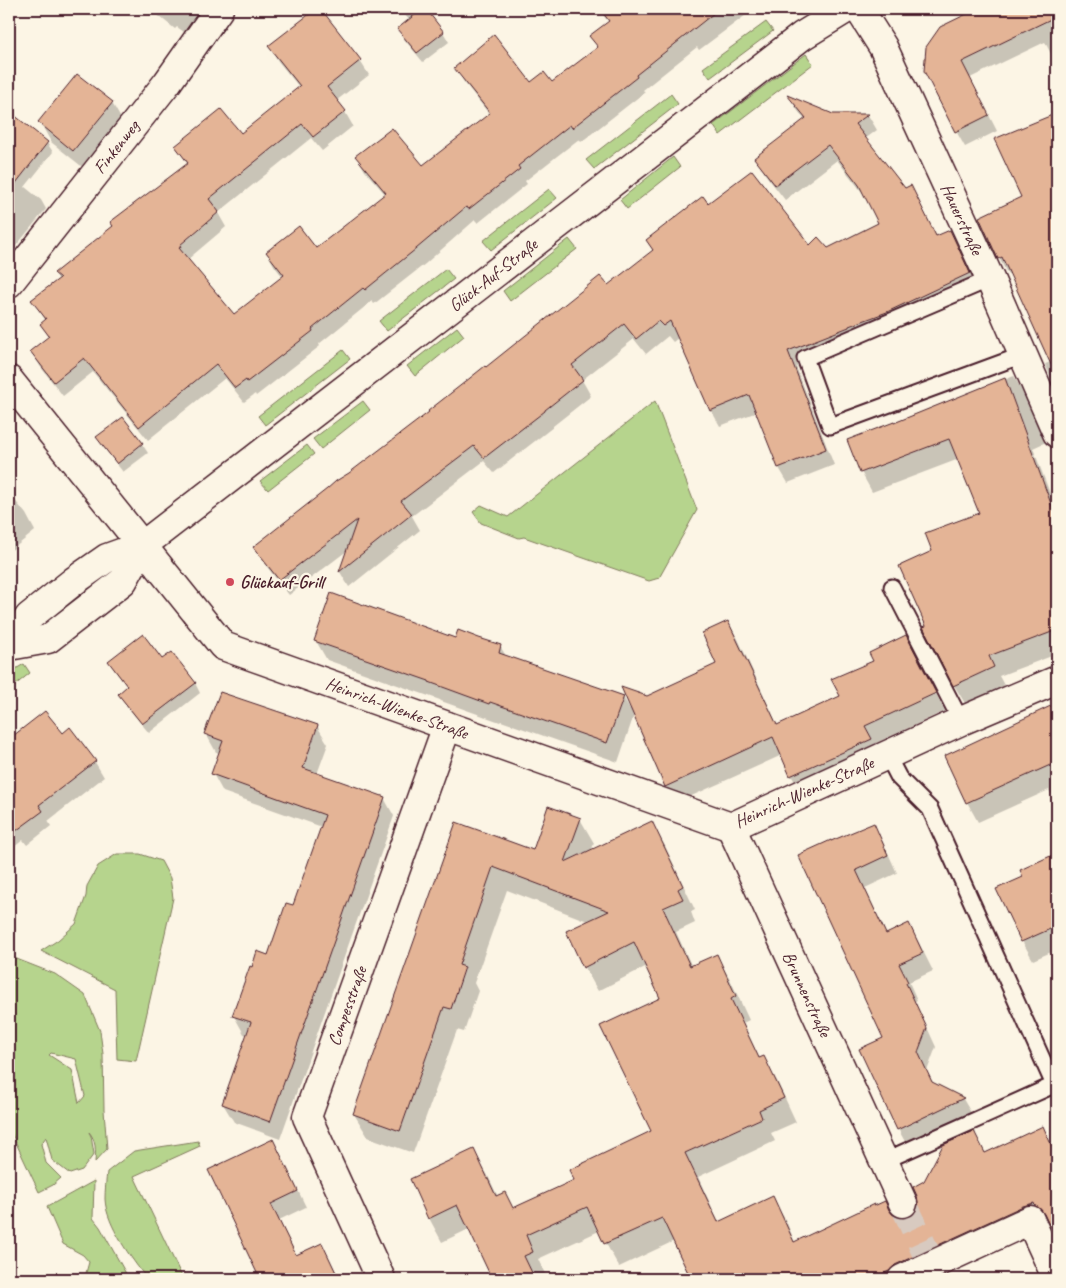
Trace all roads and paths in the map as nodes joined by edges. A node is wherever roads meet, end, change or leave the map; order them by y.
1 (219, 9) edge
2 (846, 9) edge
3 (858, 9) edge
4 (990, 279) junction
5 (9, 283) edge
6 (1024, 356) junction
7 (9, 380) edge
8 (1057, 433) edge
9 (143, 545) junction
10 (892, 587) dead end
11 (9, 646) edge
12 (1057, 680) edge
13 (961, 721) junction
14 (447, 726) junction
15 (887, 755) junction
16 (731, 827) junction
17 (884, 1161) junction
18 (903, 1203) tunnel mouth
19 (1057, 1278) edge
20 (381, 1279) edge
21 (902, 1279) edge

1 - 5 street, Finkenweg
2 - 9 street, Glück-Auf-Straße
3 - 4 street, Hauerstraße
4 - 6 street, Hauerstraße
4 - 6 lane
6 - 8 street, Hauerstraße
7 - 9 street, Heinrich-Wienke-Straße
9 - 11 street, Glück-Auf-Straße
9 - 14 street, Heinrich-Wienke-Straße
10 - 13 lane
12 - 13 street, Heinrich-Wienke-Straße
13 - 15 street, Heinrich-Wienke-Straße
14 - 16 street, Heinrich-Wienke-Straße
14 - 20 street, Compesstraße
15 - 16 street, Heinrich-Wienke-Straße
15 - 17 lane, Heinrich-Wienke-Straße
16 - 17 street, Brunnenstraße
17 - 18 street, Brunnenstraße
19 - 21 street

